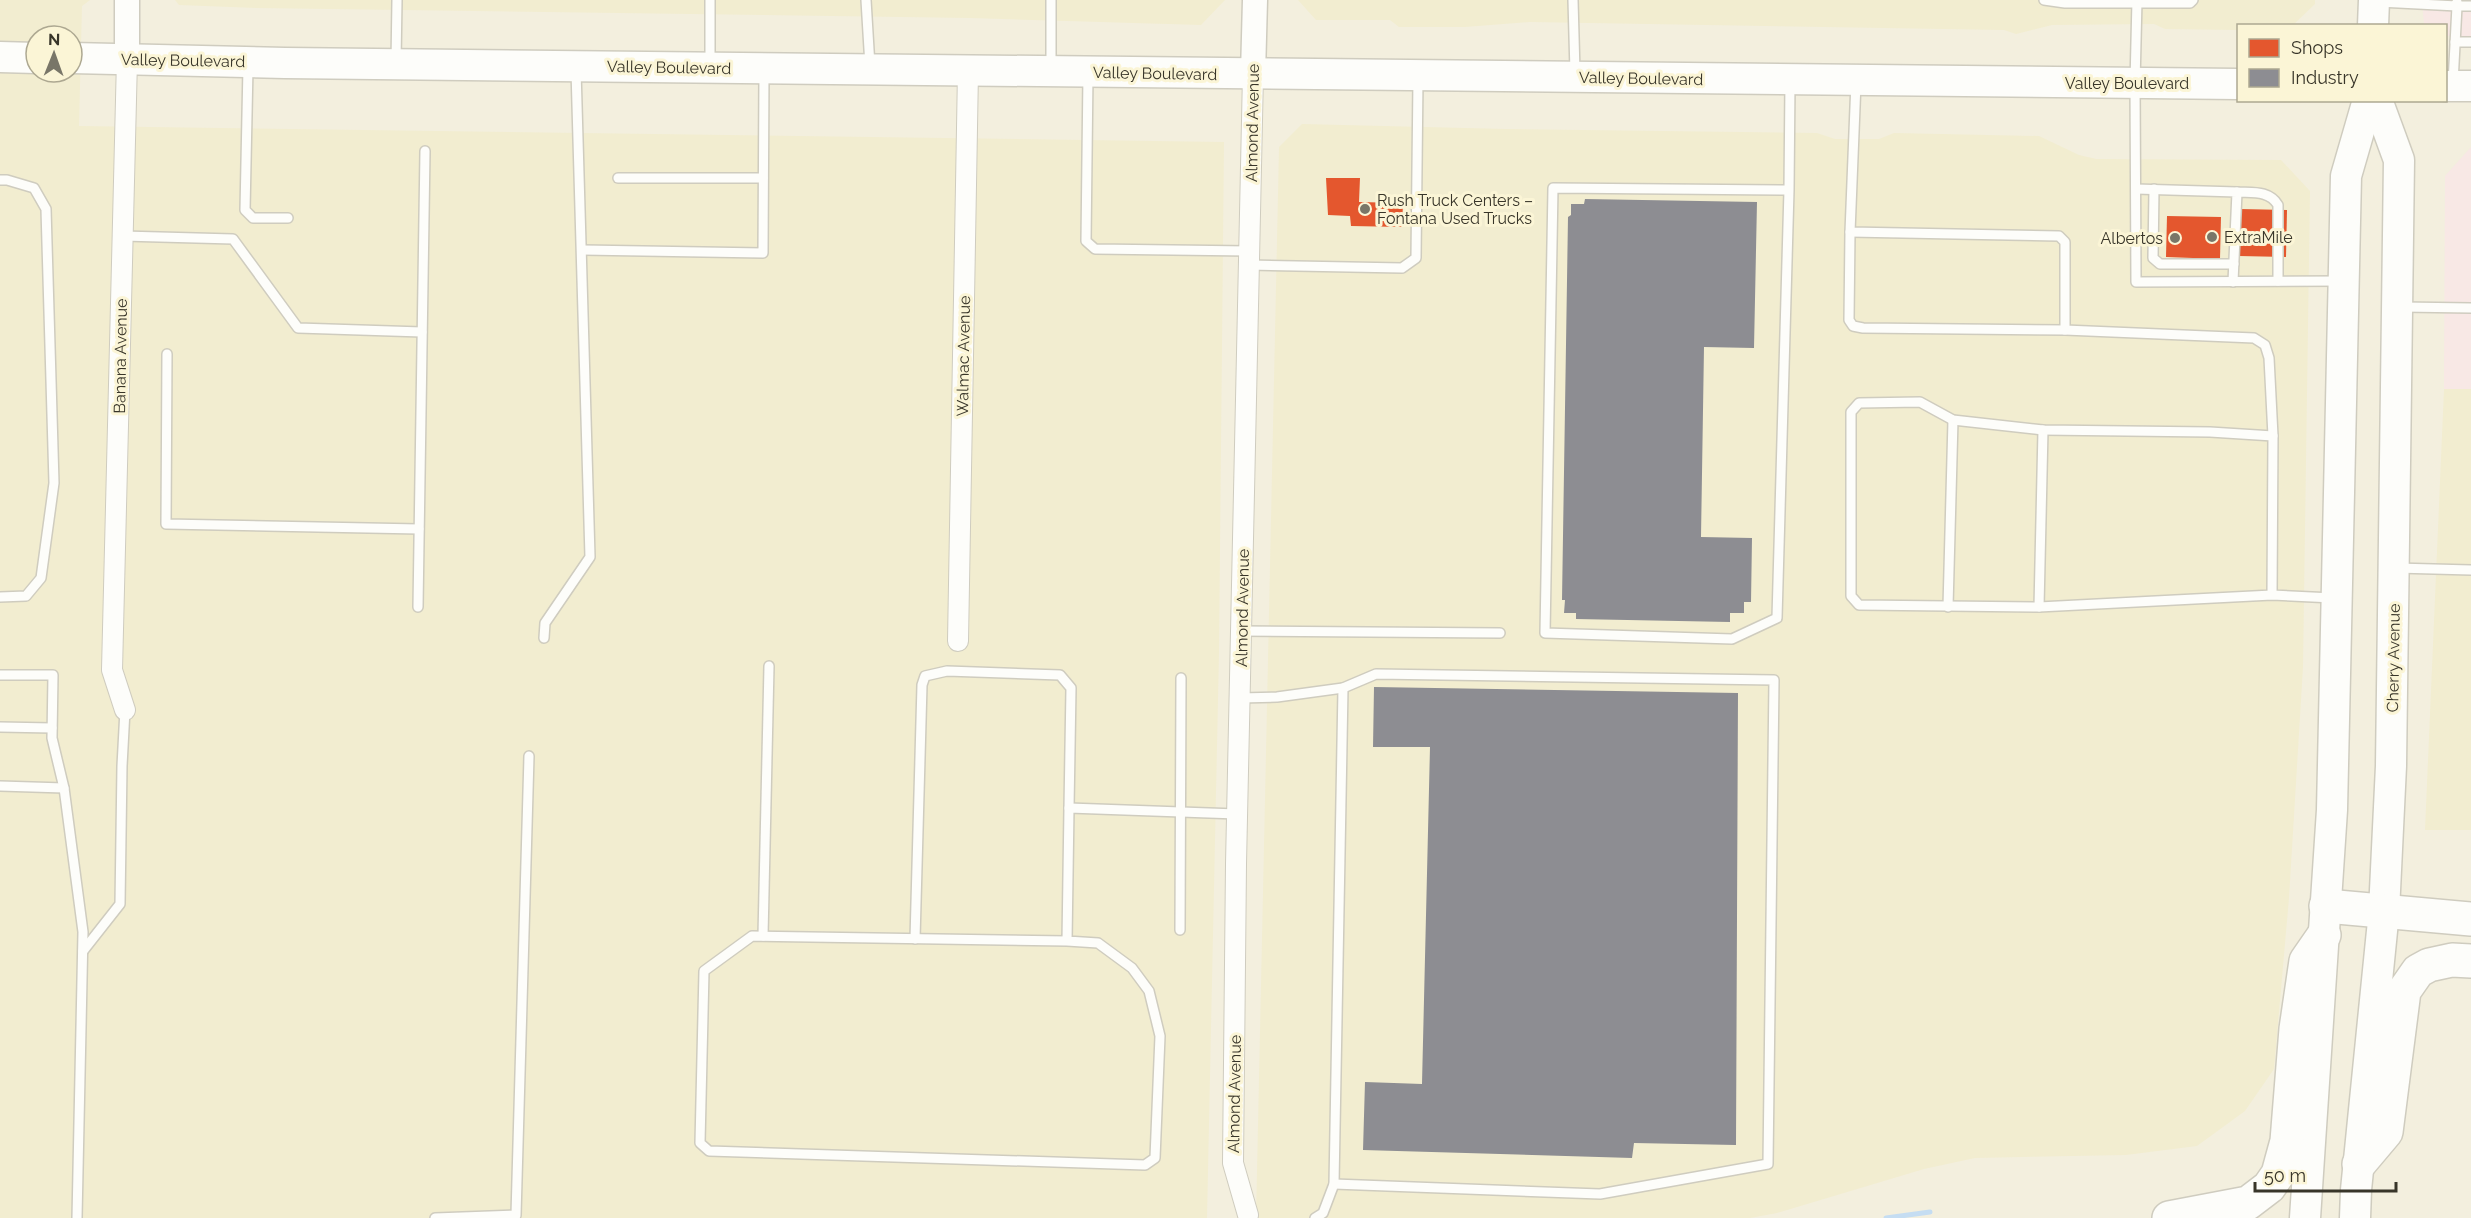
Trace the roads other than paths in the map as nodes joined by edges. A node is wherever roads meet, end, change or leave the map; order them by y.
1 (127, 0) edge
2 (397, 0) edge
3 (710, 0) edge
4 (866, 0) edge
5 (1051, 0) edge
6 (1255, 0) edge
7 (1573, 0) edge
8 (2044, 0) edge
9 (2193, 0) edge
10 (2137, 2) edge
11 (2421, 2) edge
12 (2457, 3) edge
13 (2471, 6) edge
14 (2374, 9) edge
15 (2455, 42) junction
16 (2471, 42) edge
17 (0, 57) edge
18 (24, 58) edge
19 (84, 58) edge
20 (127, 59) junction
21 (248, 62) junction
22 (396, 64) junction
23 (576, 66) junction
24 (710, 68) junction
25 (764, 68) junction
26 (870, 69) junction
27 (968, 70) junction
28 (1051, 71) junction
29 (1088, 72) junction
30 (1253, 74) junction
31 (1418, 75) junction
32 (1575, 77) junction
33 (1790, 80) junction
34 (1857, 80) junction
35 (2135, 83) junction
36 (2237, 84) edge
37 (2457, 86) edge
38 (2367, 102) edge
39 (2378, 102) edge
40 (425, 152) dead end
41 (618, 178) dead end
42 (764, 178) junction
43 (0, 180) edge
44 (2136, 189) junction
45 (2154, 189) junction
46 (1790, 190) junction
47 (2237, 192) junction
48 (288, 218) dead end
49 (1850, 232) junction
50 (123, 236) junction
51 (583, 250) junction
52 (1249, 258) junction
53 (2234, 264) junction
54 (2278, 281) junction
55 (2343, 281) junction
56 (2234, 282) junction
57 (2397, 307) junction
58 (2471, 308) edge
59 (2065, 330) junction
60 (422, 332) junction
61 (167, 354) dead end
62 (1953, 420) junction
63 (2043, 430) junction
64 (2273, 436) junction
65 (419, 529) junction
66 (2394, 568) junction
67 (2471, 570) edge
68 (2272, 595) junction
69 (0, 597) edge
70 (2337, 598) junction
71 (418, 607) dead end
72 (2039, 607) junction
73 (1948, 608) junction
74 (1241, 631) junction
75 (1500, 633) dead end
76 (544, 639) dead end
77 (958, 641) dead end
78 (769, 666) dead end
79 (0, 675) edge
80 (1181, 678) dead end
81 (1343, 688) junction
82 (1240, 698) junction
83 (125, 710) joint
84 (0, 727) edge
85 (52, 728) junction
86 (529, 756) dead end
87 (0, 786) edge
88 (64, 788) junction
89 (1069, 808) junction
90 (1181, 812) junction
91 (1238, 814) junction
92 (2384, 911) junction
93 (2471, 919) edge
94 (2325, 921) junction
95 (1180, 930) dead end
96 (763, 936) junction
97 (915, 939) junction
98 (1066, 941) junction
99 (83, 951) junction
100 (2471, 961) edge
101 (1334, 1184) junction
102 (2357, 1191) edge
103 (1251, 1217) edge
104 (77, 1218) edge
105 (435, 1218) edge
106 (1315, 1218) edge
107 (2169, 1218) edge
108 (2306, 1218) edge

1 - 20 street, Banana Avenue
2 - 22 lane
3 - 24 lane
4 - 26 lane
5 - 28 lane
6 - 30 street, Almond Avenue
7 - 32 lane
8 - 10 lane
9 - 10 lane
10 - 35 lane
11 - 12 lane
11 - 14 lane
12 - 13 lane
12 - 15 lane
15 - 16 lane
15 - 37 lane
17 - 18 main road
19 - 20 main road, Valley Boulevard
20 - 21 main road, Valley Boulevard
20 - 50 street, Banana Avenue
21 - 22 main road, Valley Boulevard
21 - 48 lane
22 - 23 main road, Valley Boulevard
23 - 24 main road, Valley Boulevard
23 - 51 lane
24 - 25 main road, Valley Boulevard
25 - 26 main road, Valley Boulevard
25 - 42 lane
26 - 27 main road, Valley Boulevard
27 - 28 main road, Valley Boulevard
27 - 77 street, Walmac Avenue
28 - 29 main road, Valley Boulevard
29 - 30 main road, Valley Boulevard
29 - 52 lane
30 - 31 main road, Valley Boulevard
30 - 52 street, Almond Avenue
31 - 32 main road, Valley Boulevard
31 - 52 lane
32 - 33 main road, Valley Boulevard
33 - 34 main road, Valley Boulevard
33 - 46 lane
34 - 35 main road, Valley Boulevard
34 - 49 lane
35 - 36 main road, Valley Boulevard
35 - 44 lane
38 - 55 main road
39 - 57 main road, Cherry Avenue
40 - 60 lane
41 - 42 lane
42 - 51 lane
43 - 69 lane
44 - 45 lane
44 - 56 lane
45 - 47 lane
45 - 53 lane
46 - 46 lane
47 - 53 lane
47 - 54 lane
49 - 59 lane
49 - 59 lane
50 - 60 lane
50 - 83 street, Banana Avenue
51 - 76 lane
52 - 74 street, Almond Avenue
53 - 56 lane
54 - 55 lane
54 - 56 lane
55 - 70 main road
57 - 58 lane
57 - 66 main road, Cherry Avenue
59 - 64 lane
60 - 65 lane
61 - 65 lane
62 - 63 lane
62 - 73 lane
62 - 73 lane
63 - 64 lane
63 - 72 lane
64 - 68 lane
65 - 71 lane
66 - 67 lane
66 - 92 main road, Cherry Avenue
68 - 70 lane
68 - 72 lane
70 - 94 main road
72 - 73 lane
74 - 75 lane
74 - 82 street, Almond Avenue
78 - 96 lane
79 - 85 lane
80 - 90 lane
81 - 82 lane
81 - 101 lane
81 - 101 lane
82 - 91 street, Almond Avenue
83 - 99 lane
84 - 85 lane
85 - 88 lane
86 - 105 lane
87 - 88 lane
88 - 99 lane
89 - 90 lane
89 - 97 lane
89 - 98 lane
90 - 91 lane
90 - 95 lane
91 - 103 street, Almond Avenue
92 - 93 highway
92 - 94 highway
92 - 102 main road, Cherry Avenue
94 - 107 highway
94 - 108 main road
96 - 97 lane
96 - 98 lane
97 - 98 lane
99 - 104 lane
100 - 102 highway
101 - 106 lane

